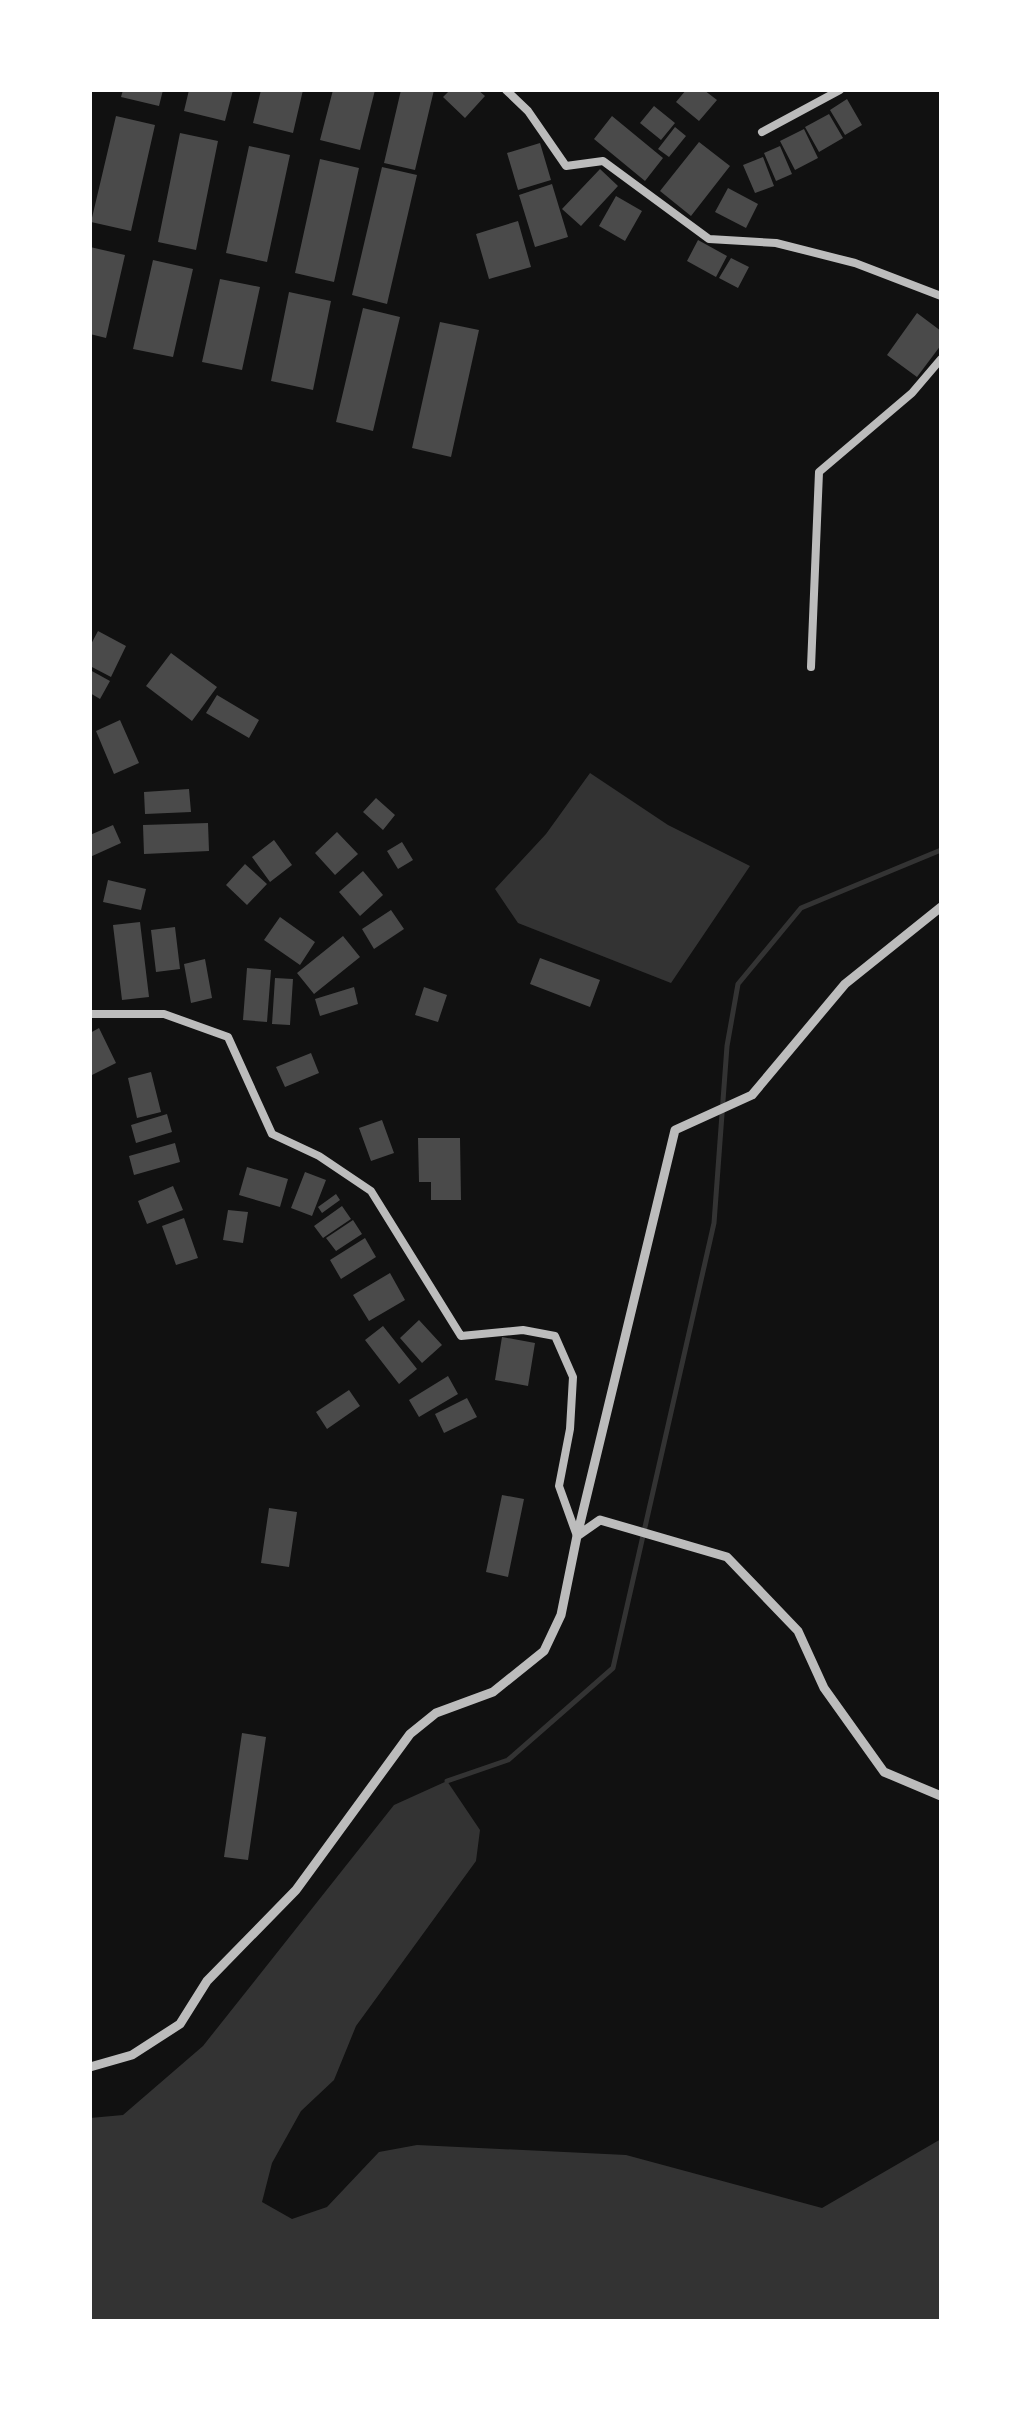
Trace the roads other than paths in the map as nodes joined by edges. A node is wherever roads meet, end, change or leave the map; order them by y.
1 (506, 90) edge
2 (840, 90) edge
3 (762, 132) dead end
4 (941, 296) edge
5 (941, 359) edge
6 (811, 667) dead end
7 (941, 907) edge
8 (90, 1014) edge
9 (577, 1536) junction
10 (941, 1796) edge
11 (90, 2067) edge

1 - 4 street
2 - 3 street
5 - 6 street
7 - 9 street
8 - 9 street
9 - 10 street
9 - 11 street

